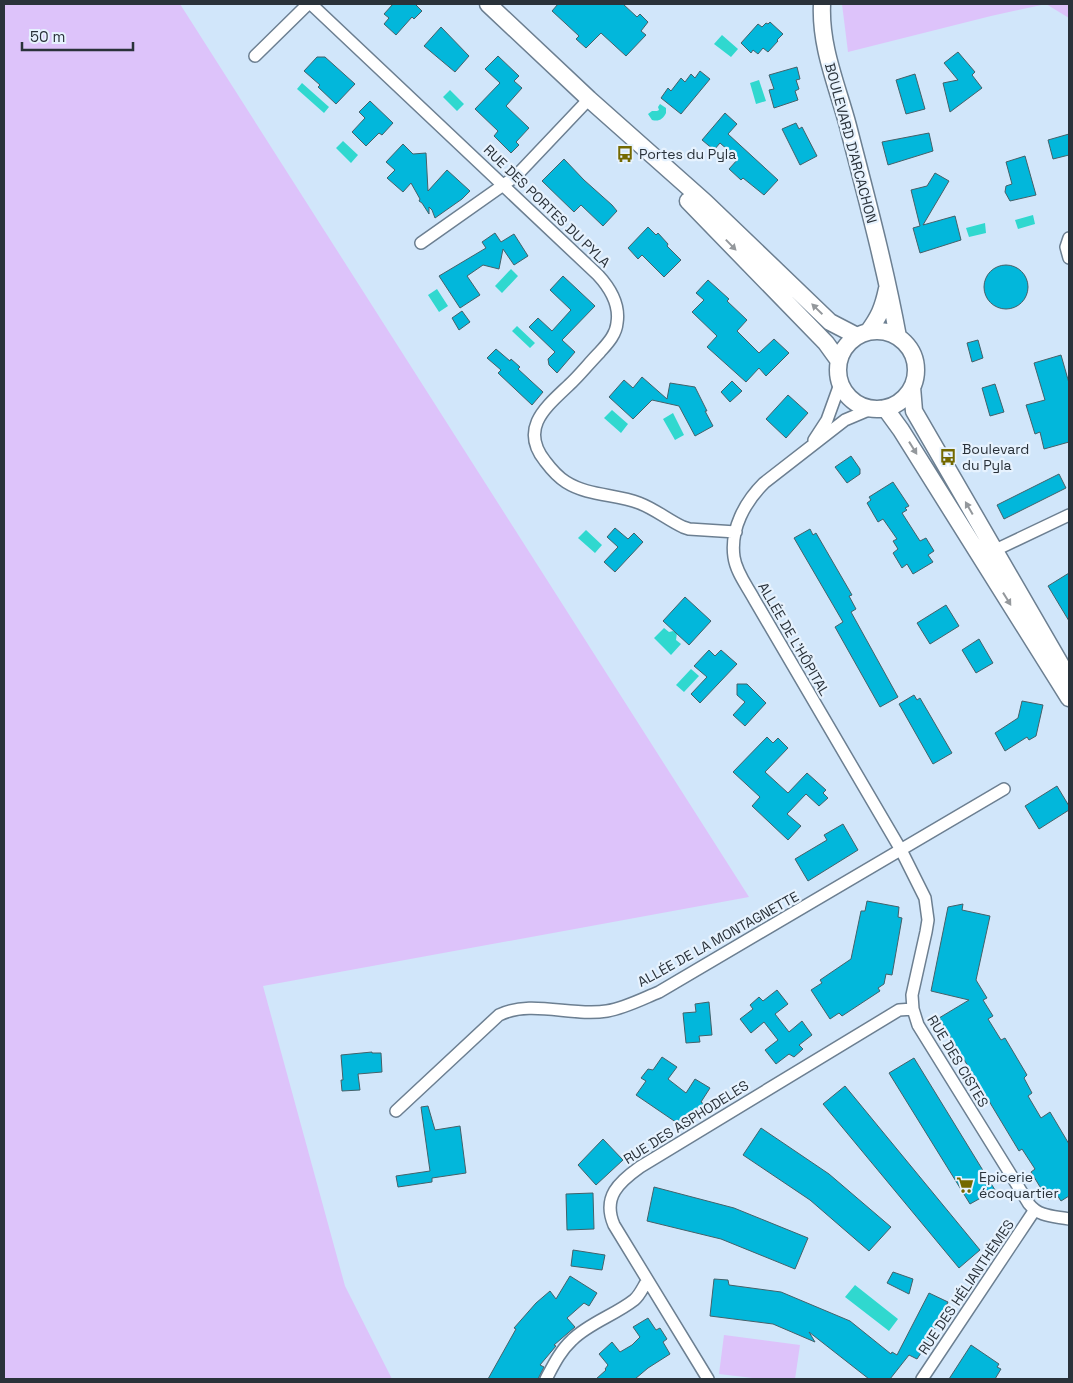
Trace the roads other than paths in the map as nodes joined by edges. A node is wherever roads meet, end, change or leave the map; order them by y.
1 (310, 4) edge
2 (488, 4) edge
3 (822, 4) edge
4 (255, 56) dead end
5 (595, 104) junction
6 (503, 185) junction
7 (1069, 238) edge
8 (421, 243) dead end
9 (1069, 258) edge
10 (888, 282) junction
11 (862, 334) junction
12 (898, 337) junction
13 (838, 362) junction
14 (840, 384) junction
15 (912, 387) junction
16 (878, 408) junction
17 (805, 451) junction
18 (1069, 515) edge
19 (736, 532) junction
20 (987, 554) junction
21 (1069, 678) edge
22 (1069, 698) edge
23 (1004, 789) dead end
24 (901, 850) junction
25 (912, 1009) junction
26 (396, 1112) dead end
27 (1034, 1211) junction
28 (1069, 1219) edge
29 (647, 1280) junction
30 (546, 1379) edge
31 (708, 1379) edge
32 (922, 1379) edge

1 - 4 street, RUE DES PORTES DU PYLA
1 - 6 street, RUE DES PORTES DU PYLA
2 - 5 main road
3 - 10 main road, BOULEVARD D'ARCACHON
5 - 6 street
11 -> 5 main road
5 -> 13 main road
6 - 8 street
6 - 19 street, RUE DES PORTES DU PYLA
7 - 9 street
10 - 11 main road, BOULEVARD D'ARCACHON
10 - 12 main road, BOULEVARD D'ARCACHON
11 - 12 main road
11 - 13 main road
12 - 15 main road
13 - 14 main road
14 - 16 main road
14 - 17 street, ALLÉE DE L’HÔPITAL
15 - 16 main road
20 -> 15 main road
16 - 17 street, ALLÉE DE L’HÔPITAL
16 -> 20 main road
17 - 19 street, ALLÉE DE L’HÔPITAL
18 - 20 street
19 - 24 street, ALLÉE DE L’HÔPITAL
20 - 21 main road
20 -> 22 main road
23 - 24 street, ALLÉE DE LA MONTAGNETTE
24 - 25 street, RUE DES CISTES
24 - 26 street, ALLÉE DE LA MONTAGNETTE
25 - 27 street, RUE DES CISTES
25 - 29 street, RUE DES ASPHODELES
27 - 28 street
27 - 32 street, RUE DES HÉLIANTHÈMES
29 - 30 street
29 - 31 street, RUE DES ASPHODELES

